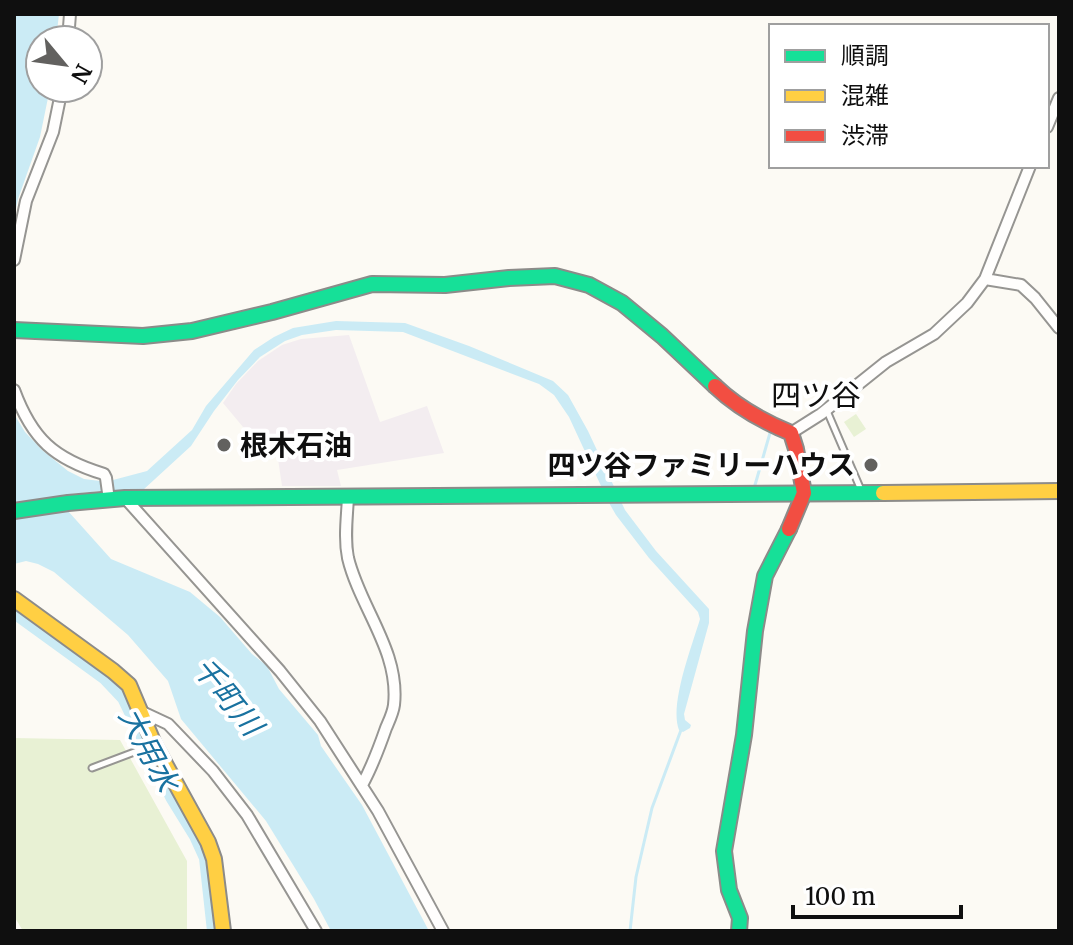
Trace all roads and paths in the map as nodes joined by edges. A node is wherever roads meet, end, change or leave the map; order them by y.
1 (1059, 98) edge
2 (59, 104) edge
3 (1049, 122) edge
4 (1029, 168) edge
5 (14, 260) edge
6 (985, 279) junction
7 (1059, 328) edge
8 (14, 330) edge
9 (14, 390) edge
10 (827, 410) junction
11 (791, 433) junction
12 (1059, 491) edge
13 (804, 493) junction
14 (862, 493) junction
15 (114, 497) junction
16 (348, 497) junction
17 (14, 511) edge
18 (14, 599) edge
19 (138, 710) junction
20 (149, 747) junction
21 (92, 768) dead end
22 (362, 785) junction
23 (223, 931) edge
24 (316, 931) edge
25 (443, 931) edge
26 (739, 931) edge

1 - 3 street
2 - 5 street
4 - 6 street
6 - 7 street
6 - 10 street
8 - 11 street
9 - 15 street
10 - 11 street
10 - 14 lane
11 - 13 street
12 - 14 street
13 - 14 street
13 - 16 street
13 - 26 street
15 - 16 street
15 - 17 street
15 - 22 street
16 - 22 street
18 - 19 street
19 - 20 street
19 - 24 street
20 - 21 lane
20 - 23 street
22 - 25 street

